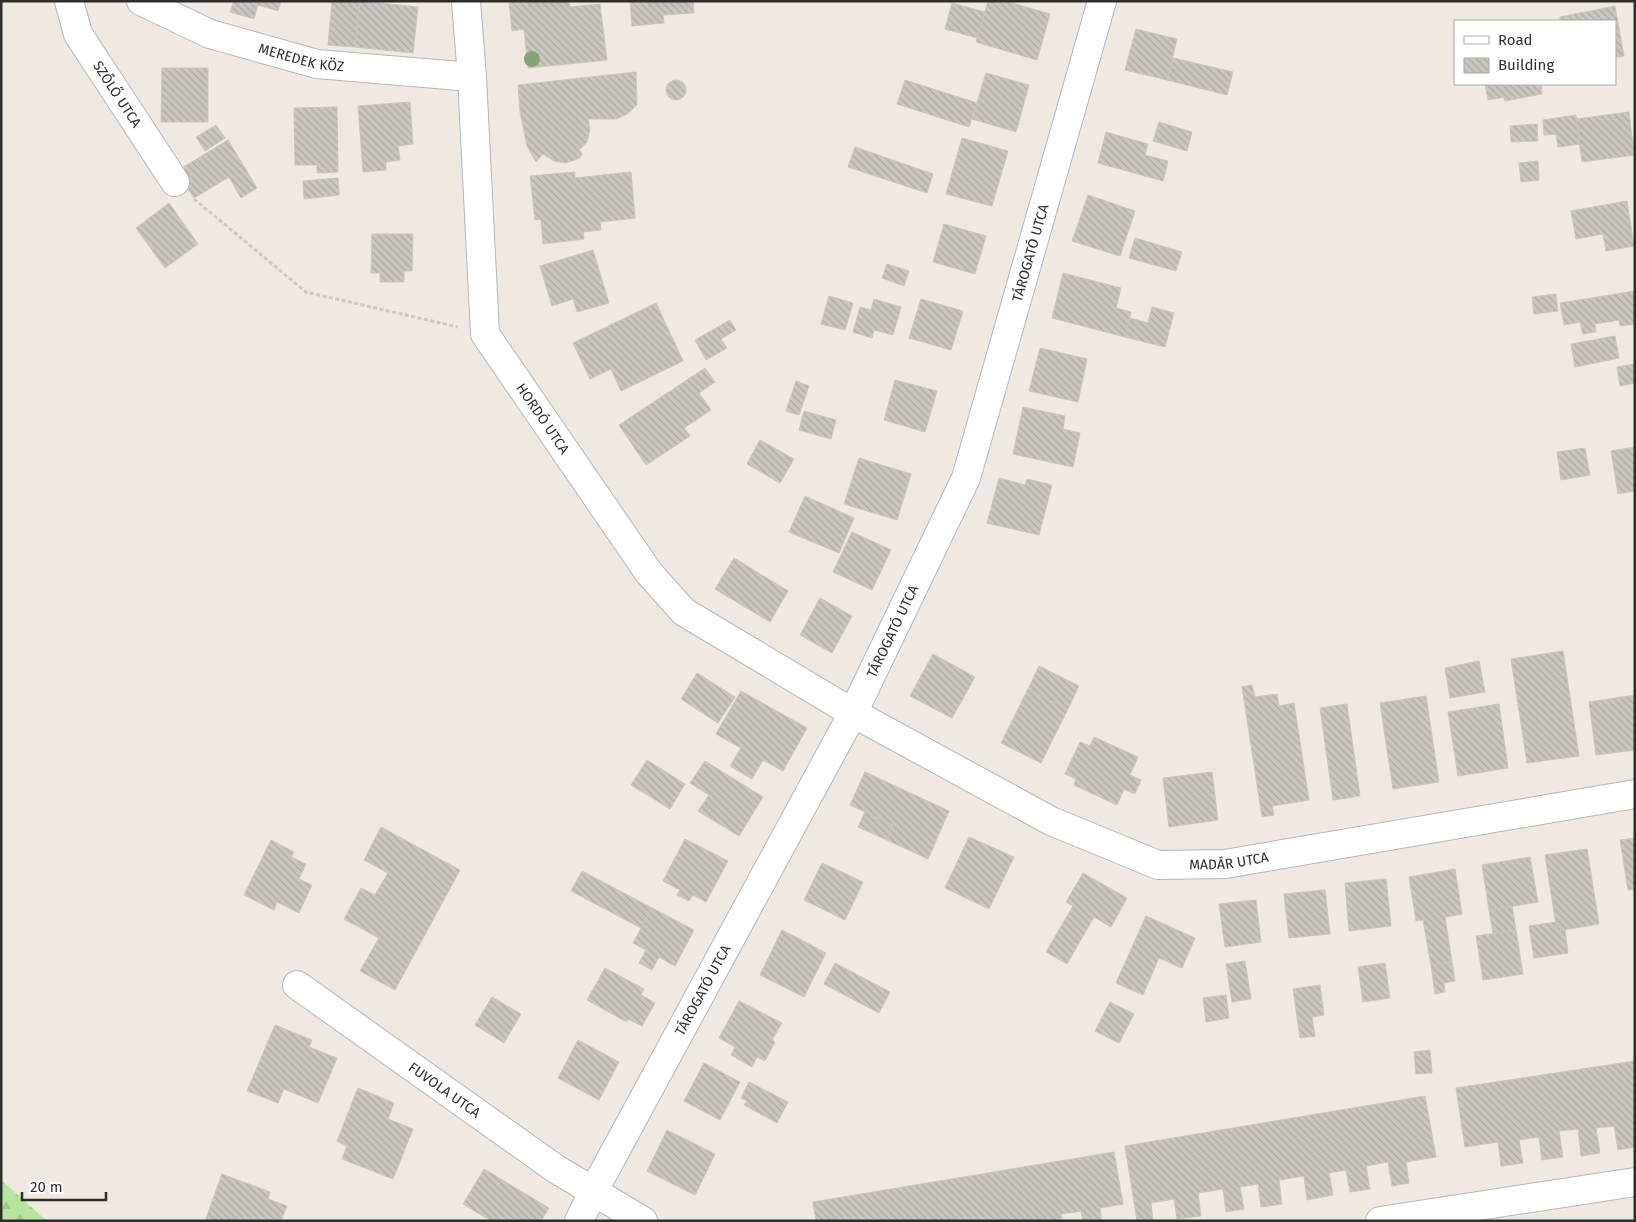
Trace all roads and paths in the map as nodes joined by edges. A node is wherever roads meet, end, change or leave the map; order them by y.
1 (69, 1) edge
2 (141, 1) edge
3 (466, 1) edge
4 (1102, 1) edge
5 (472, 77) junction
6 (175, 182) joint
7 (485, 334) junction
8 (853, 713) junction
9 (1635, 794) edge
10 (298, 985) dead end
11 (1635, 1182) edge
12 (593, 1192) junction
13 (580, 1221) edge
14 (643, 1221) edge
15 (1380, 1221) edge

1 - 6 street, SZŐLŐ UTCA
2 - 5 street, MEREDEK KÖZ
3 - 5 street
4 - 8 street, TÁROGATÓ UTCA
5 - 7 street
6 - 7 path
7 - 8 street, HORDÓ UTCA
8 - 9 street, MADÁR UTCA
8 - 12 street, TÁROGATÓ UTCA
10 - 12 street, FUVOLA UTCA
11 - 15 street
12 - 13 street, TÁROGATÓ UTCA
12 - 14 street, FUVOLA UTCA

